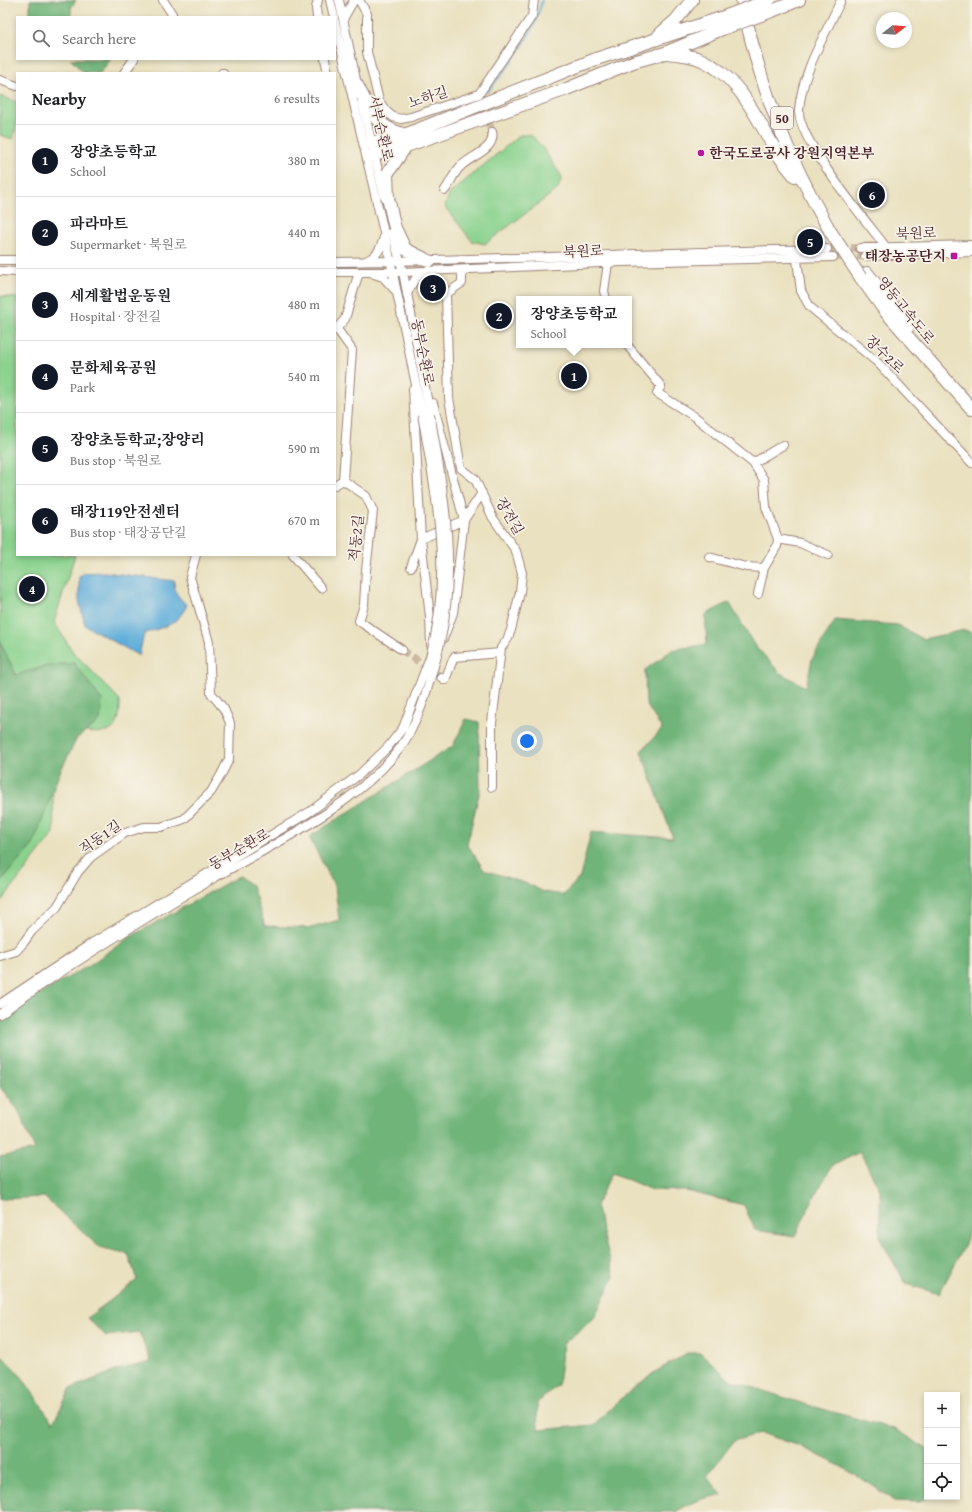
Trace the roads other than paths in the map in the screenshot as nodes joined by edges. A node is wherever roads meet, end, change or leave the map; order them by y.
1 (164, 0) edge
2 (318, 0) edge
3 (330, 0) edge
4 (339, 0) edge
5 (354, 0) edge
6 (534, 0) edge
7 (692, 0) edge
8 (742, 0) edge
9 (749, 0) edge
10 (799, 0) edge
11 (841, 0) edge
12 (360, 3) edge
13 (771, 5) edge
14 (349, 9) junction
15 (171, 16) edge
16 (317, 16) edge
17 (334, 16) edge
18 (339, 20) edge
19 (720, 24) junction
20 (653, 40) junction
21 (665, 53) junction
22 (133, 60) edge
23 (325, 60) edge
24 (125, 72) edge
25 (328, 72) edge
26 (0, 80) edge
27 (357, 85) junction
28 (16, 86) edge
29 (492, 132) tunnel mouth
30 (405, 140) junction
31 (369, 150) junction
32 (445, 190) dead end
33 (810, 195) junction
34 (387, 201) junction
35 (390, 228) junction
36 (834, 230) junction
37 (972, 245) edge
38 (860, 248) tunnel mouth
39 (827, 249) tunnel mouth
40 (886, 251) junction
41 (972, 252) edge
42 (670, 253) junction
43 (795, 254) junction
44 (865, 256) tunnel mouth
45 (833, 257) tunnel mouth
46 (0, 260) edge
47 (16, 260) edge
48 (391, 261) junction
49 (400, 261) junction
50 (336, 262) edge
51 (365, 262) junction
52 (670, 262) junction
53 (608, 263) junction
54 (430, 266) junction
55 (462, 270) junction
56 (0, 271) edge
57 (16, 272) edge
58 (336, 272) edge
59 (364, 272) junction
60 (393, 272) junction
61 (403, 272) junction
62 (864, 275) junction
63 (397, 293) junction
64 (407, 294) junction
65 (605, 296) edge
66 (336, 317) edge
67 (345, 319) junction
68 (336, 329) edge
69 (411, 338) junction
70 (629, 348) edge
71 (972, 397) edge
72 (972, 409) edge
73 (783, 445) dead end
74 (753, 463) junction
75 (972, 463) edge
76 (343, 480) junction
77 (336, 484) edge
78 (482, 494) junction
79 (464, 520) junction
80 (421, 539) junction
81 (778, 539) junction
82 (828, 555) dead end
83 (196, 556) edge
84 (294, 556) edge
85 (708, 557) dead end
86 (411, 567) dead end
87 (764, 568) junction
88 (321, 588) dead end
89 (758, 594) dead end
90 (402, 650) tunnel mouth
91 (500, 653) junction
92 (434, 655) junction
93 (441, 677) dead end
94 (492, 787) dead end
95 (0, 956) edge
96 (0, 1004) edge
97 (0, 1014) edge

1 - 15 street
2 - 16 street
3 - 17 street
4 - 18 street, 서부순환로
5 - 14 street
6 - 12 street, 노하길
7 - 20 highway
8 - 33 highway, 영동고속도로 / 50
9 - 36 highway, 영동고속도로 / 50
10 - 13 highway
11 - 40 street
12 - 14 street
13 - 19 highway, bridge
14 - 18 street
18 - 27 street, 서부순환로
18 - 31 street, 서부순환로
19 - 20 highway
19 - 21 highway
20 - 30 highway
21 - 30 highway
21 - 33 highway
22 - 24 street
23 - 25 street
26 - 28 street
27 - 30 highway
27 - 31 street, 서부순환로
29 - 32 street
30 - 31 highway
30 - 34 highway
31 - 34 street, 서부순환로
31 - 35 street, 서부순환로
33 - 36 highway, 영동고속도로 / 50
34 - 35 highway
35 - 48 street, 서부순환로
35 - 49 street, 서부순환로
35 - 51 street
35 - 54 highway
36 - 62 highway, 영동고속도로 / 50
37 - 40 street, 북원로
38 - 40 street, 북원로
39 - 43 street, 북원로
40 - 41 street, 북원로
40 - 44 street, 북원로
42 - 43 street, 북원로
42 - 52 street
42 - 54 street, 북원로
43 - 45 street, 북원로
43 - 52 street, 북원로
43 - 75 street, 장수2로
46 - 47 street
48 - 49 street, 북원로
48 - 51 street, 북원로
48 - 60 street, 서부순환로
49 - 54 street, 북원로
49 - 61 street, 서부순환로
50 - 51 street, 북원로
52 - 53 street, 북원로
53 - 55 street, 북원로
53 - 65 street
54 - 55 street, 북원로
54 - 61 street, 북원로
54 - 64 street
55 - 78 street, 장전길
56 - 57 street
58 - 59 street, 북원로
59 - 60 street, 북원로
59 - 63 street
59 - 67 street
60 - 61 street, 북원로
60 - 63 street, 동부순환로
61 - 64 street, 동부순환로
62 - 71 highway, 영동고속도로 / 50
62 - 72 highway, 영동고속도로 / 50
63 - 69 street, 동부순환로
64 - 69 street, 동부순환로
66 - 67 street
67 - 68 street
68 - 76 street
69 - 79 street
69 - 80 street
69 - 92 street, 동부순환로, bridge
70 - 74 street
73 - 74 street
74 - 81 street
76 - 77 street
76 - 90 street, 적동2길
78 - 79 street
78 - 91 street, 장전길
79 - 80 street
79 - 92 street
80 - 86 street
80 - 92 street
81 - 82 street
81 - 87 street
83 - 95 street, 직동1길
84 - 88 street
85 - 87 street
87 - 89 street
91 - 93 street
91 - 94 street, 장전길
92 - 96 street, 동부순환로
92 - 97 street, 동부순환로

